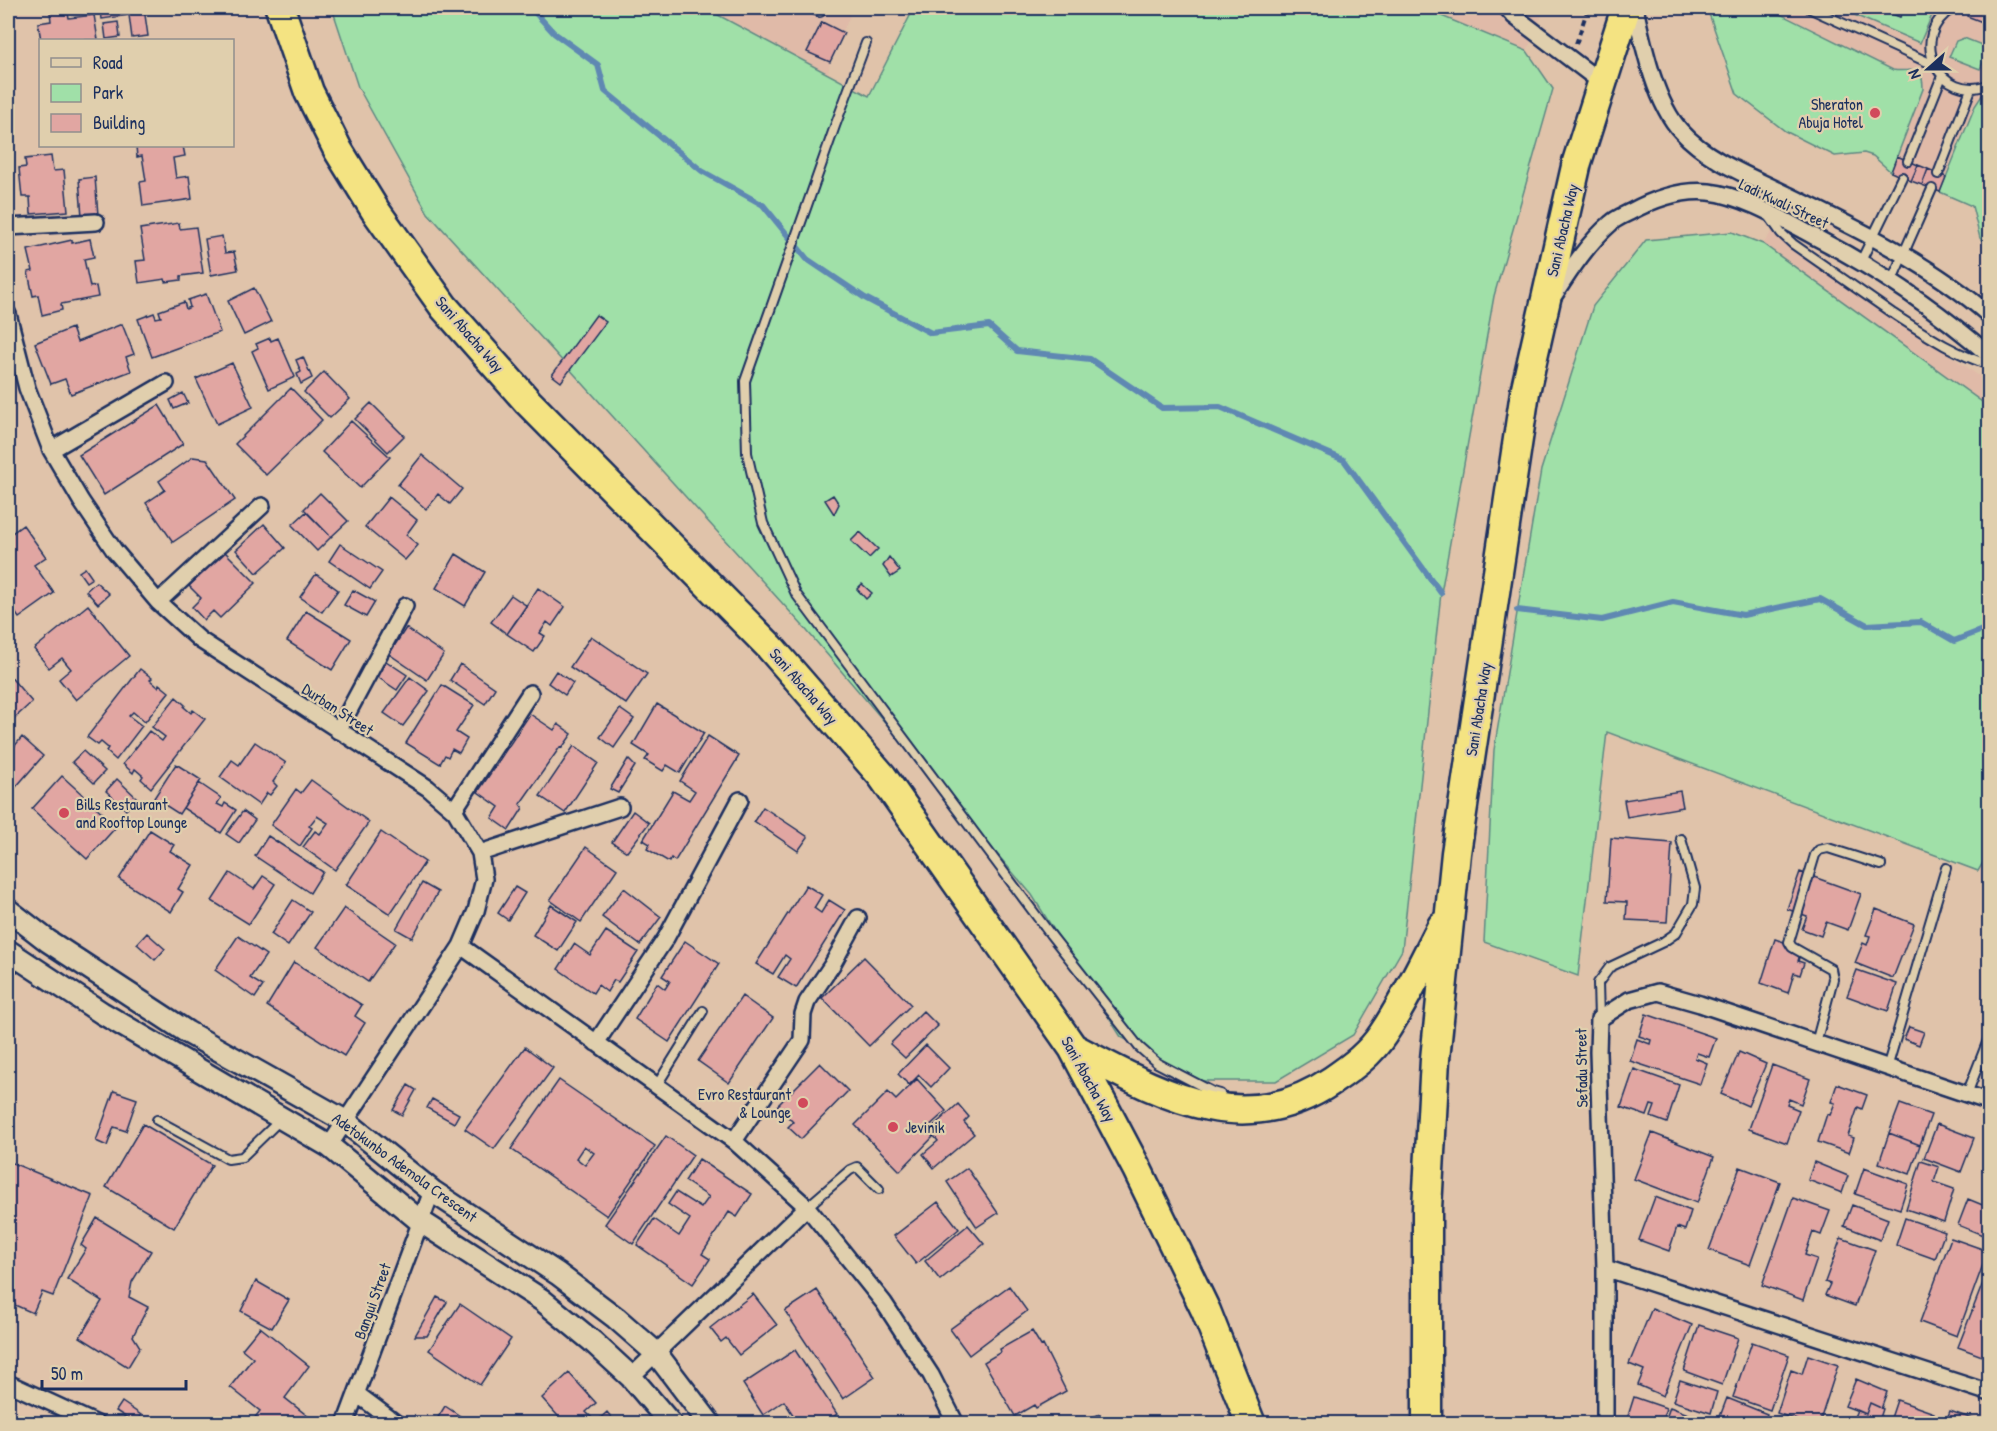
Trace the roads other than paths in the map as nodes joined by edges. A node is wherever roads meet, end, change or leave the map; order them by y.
1 (280, 8) edge
2 (811, 8) edge
3 (1507, 8) edge
4 (1626, 8) edge
5 (1635, 8) edge
6 (1809, 8) edge
7 (1953, 8) edge
8 (820, 12) dead end
9 (866, 42) dead end
10 (1934, 65) junction
11 (1942, 76) junction
12 (1602, 83) junction
13 (1989, 84) edge
14 (1971, 89) junction
15 (1908, 161) dead end
16 (1938, 174) dead end
17 (1902, 177) dead end
18 (1932, 189) dead end
19 (1765, 210) junction
20 (96, 222) dead end
21 (8, 227) edge
22 (1874, 237) junction
23 (1903, 256) junction
24 (1862, 261) junction
25 (1892, 280) junction
26 (1543, 312) junction
27 (8, 314) edge
28 (1989, 316) edge
29 (1989, 356) edge
30 (1989, 365) edge
31 (166, 383) dead end
32 (51, 450) junction
33 (262, 506) dead end
34 (158, 602) junction
35 (405, 606) dead end
36 (530, 693) dead end
37 (339, 731) junction
38 (740, 800) dead end
39 (620, 807) dead end
40 (454, 810) junction
41 (1681, 839) dead end
42 (480, 853) junction
43 (1881, 865) dead end
44 (1946, 868) dead end
45 (8, 910) edge
46 (1450, 912) junction
47 (858, 918) dead end
48 (461, 946) junction
49 (8, 951) edge
50 (703, 1011) dead end
51 (1599, 1019) junction
52 (1989, 1035) edge
53 (596, 1043) junction
54 (1815, 1043) junction
55 (1073, 1048) junction
56 (1887, 1068) junction
57 (657, 1086) junction
58 (1967, 1094) junction
59 (1233, 1097) dead end
60 (1244, 1099) dead end
61 (1989, 1102) edge
62 (1274, 1106) junction
63 (281, 1119) junction
64 (156, 1120) dead end
65 (345, 1121) junction
66 (734, 1141) junction
67 (329, 1146) junction
68 (879, 1189) dead end
69 (432, 1191) junction
70 (807, 1207) junction
71 (420, 1221) junction
72 (1605, 1268) junction
73 (656, 1353) junction
74 (631, 1377) junction
75 (8, 1383) edge
76 (1989, 1393) edge
77 (357, 1394) junction
78 (97, 1424) edge
79 (345, 1424) edge
80 (397, 1424) edge
81 (671, 1424) edge
82 (710, 1424) edge
83 (956, 1424) edge
84 (1251, 1424) edge
85 (1427, 1424) edge
86 (1605, 1424) edge

1 - 55 highway, Sani Abacha Way
2 - 8 lane
3 - 12 street
4 - 12 highway, Sani Abacha Way
5 - 22 street, Ladi Kwali Street
6 - 10 lane
7 - 10 lane
9 - 59 lane
10 - 11 lane
11 - 14 lane
11 - 15 lane
12 - 26 highway, Sani Abacha Way
13 - 14 lane
14 - 16 lane
17 - 22 lane
18 - 23 lane
19 - 24 street, Ladi Kwali Street
19 - 26 street, Ladi Kwali Street
19 - 30 lane
20 - 21 street
22 - 23 street, Ladi Kwali Street
22 - 24 lane
23 - 25 lane
23 - 28 street, Ladi Kwali Street
24 - 25 street, Ladi Kwali Street
25 - 29 street, Ladi Kwali Street
26 - 46 highway, Sani Abacha Way
27 - 32 street, Durban Street
31 - 32 street
32 - 34 street, Durban Street
33 - 34 street
34 - 37 street, Durban Street
35 - 37 street
36 - 40 street
37 - 40 street, Durban Street
38 - 53 street
39 - 42 street
40 - 42 street, Durban Street
41 - 51 lane
42 - 48 street, Durban Street
43 - 54 lane
44 - 56 lane
45 - 65 main road, Adetokunbo Ademola Crescent
46 - 62 highway
46 - 85 highway, Sani Abacha Way
47 - 66 street
48 - 53 street
48 - 65 street, Durban Street
49 - 63 main road, Adetokunbo Ademola Crescent
50 - 57 lane
51 - 54 street, Sefadu Street
51 - 72 street, Sefadu Street
52 - 58 lane
53 - 57 street
54 - 56 street, Sefadu Street
55 - 62 highway
55 - 84 highway, Sani Abacha Way
56 - 58 street, Sefadu Street
57 - 66 street
58 - 61 street, Sefadu Street
60 - 62 lane
63 - 64 lane
63 - 67 main road, Adetokunbo Ademola Crescent
65 - 67 street, Durban Street
65 - 69 main road, Adetokunbo Ademola Crescent
66 - 70 street
67 - 71 main road, Adetokunbo Ademola Crescent
68 - 70 lane
69 - 71 street, Bangui Street
69 - 73 main road, Adetokunbo Ademola Crescent
70 - 73 street
70 - 83 street
71 - 74 main road, Adetokunbo Ademola Crescent
71 - 77 street, Bangui Street
72 - 76 street
72 - 86 street, Sefadu Street
73 - 74 street
73 - 82 main road, Adetokunbo Ademola Crescent
74 - 81 main road, Adetokunbo Ademola Crescent
75 - 78 street
77 - 79 street, Bangui Street
77 - 80 street

